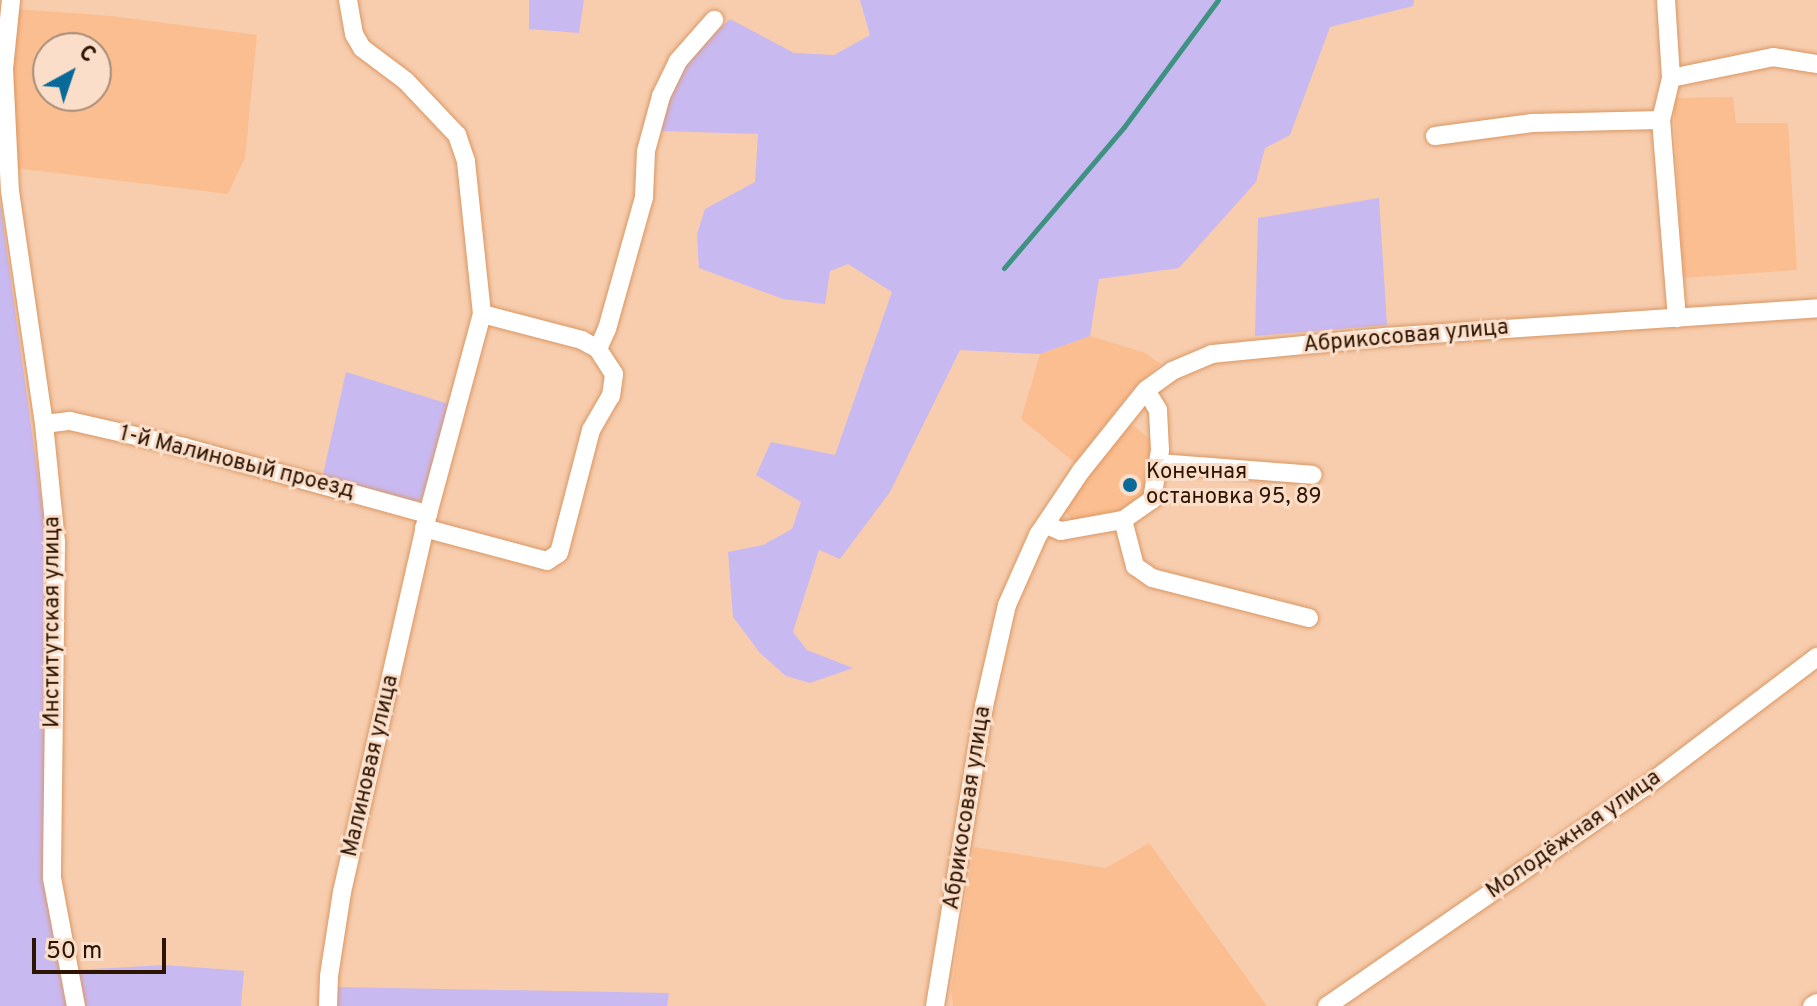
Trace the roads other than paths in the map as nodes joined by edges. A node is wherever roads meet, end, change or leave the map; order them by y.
1 (11, 0) edge
2 (348, 0) edge
3 (1666, 0) edge
4 (714, 20) dead end
5 (1817, 64) edge
6 (1671, 78) junction
7 (1661, 120) junction
8 (1435, 136) dead end
9 (1817, 308) edge
10 (482, 314) junction
11 (1677, 318) junction
12 (598, 349) junction
13 (1146, 390) junction
14 (44, 424) junction
15 (1158, 463) junction
16 (1313, 475) dead end
17 (1123, 520) junction
18 (426, 521) junction
19 (1046, 525) junction
20 (1309, 618) dead end
21 (1817, 657) edge
22 (76, 1006) edge
23 (328, 1006) edge
24 (935, 1006) edge
25 (1327, 1006) edge

1 - 14 street, Институтская улица
2 - 10 street, Малиновая улица
3 - 6 street
4 - 12 street
5 - 6 street
6 - 7 street
7 - 8 street
7 - 11 street
9 - 11 street, Абрикосовая улица
10 - 12 street
10 - 18 street, Малиновая улица
11 - 13 street, Абрикосовая улица
12 - 18 street
13 - 15 street
13 - 19 street, Абрикосовая улица
14 - 18 street, 1-й Малиновый проезд
14 - 22 street, Институтская улица
15 - 16 street
15 - 17 street
17 - 19 street
17 - 20 street
18 - 23 street, Малиновая улица
19 - 24 street, Абрикосовая улица
21 - 25 street, Молодёжная улица

